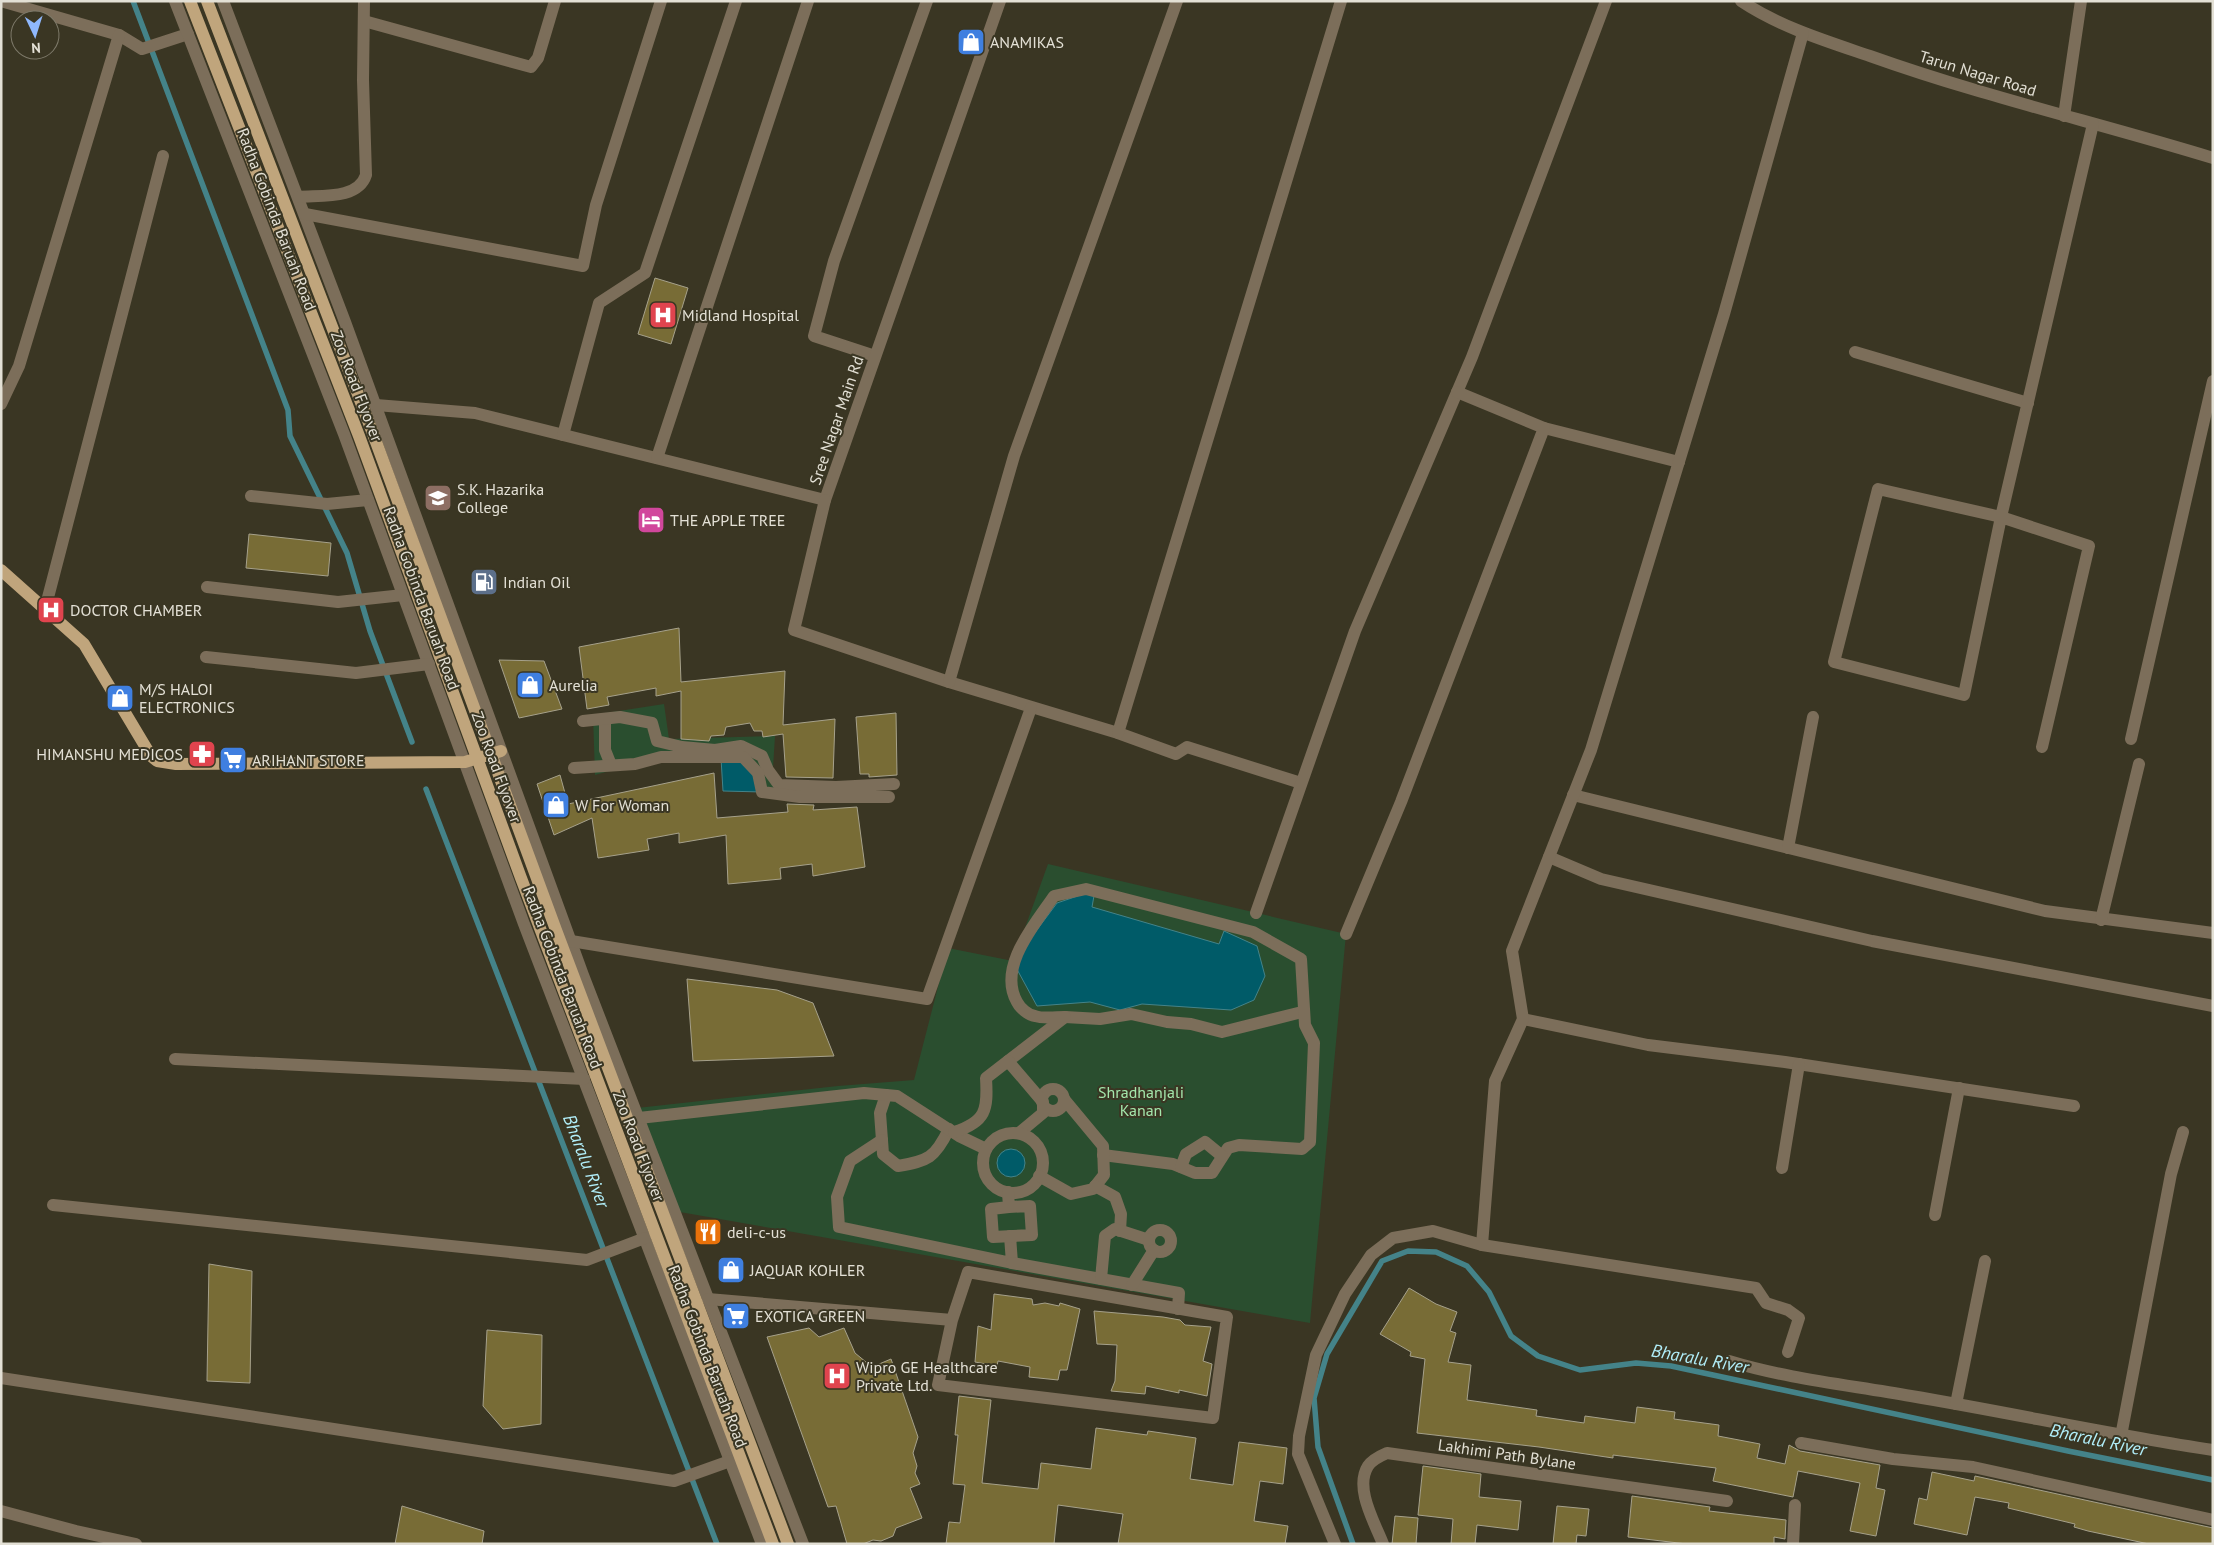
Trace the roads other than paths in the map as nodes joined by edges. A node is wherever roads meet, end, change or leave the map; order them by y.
1 (1, 1) edge
2 (175, 1) edge
3 (190, 1) edge
4 (207, 1) edge
5 (223, 1) edge
6 (364, 1) edge
7 (555, 1) edge
8 (661, 1) edge
9 (736, 1) edge
10 (808, 1) edge
11 (927, 1) edge
12 (1000, 1) edge
13 (1177, 1) edge
14 (1340, 1) edge
15 (1606, 1) edge
16 (1741, 1) edge
17 (2081, 1) edge
18 (364, 21) junction
19 (1803, 32) junction
20 (119, 34) junction
21 (188, 34) junction
22 (2064, 116) junction
23 (2094, 124) junction
24 (163, 156) dead end
25 (2213, 158) edge
26 (298, 197) junction
27 (305, 214) junction
28 (1855, 352) dead end
29 (876, 356) junction
30 (2213, 381) edge
31 (1457, 392) junction
32 (2028, 403) junction
33 (1, 404) edge
34 (376, 405) junction
35 (1544, 428) junction
36 (563, 435) junction
37 (657, 458) junction
38 (1679, 462) junction
39 (251, 496) dead end
40 (368, 500) junction
41 (825, 500) junction
42 (2001, 517) junction
43 (1, 570) edge
44 (206, 587) dead end
45 (404, 595) junction
46 (46, 609) junction
47 (206, 657) dead end
48 (429, 664) junction
49 (949, 682) junction
50 (1031, 708) junction
51 (1813, 717) dead end
52 (605, 718) junction
53 (583, 721) dead end
54 (1118, 734) junction
55 (2132, 739) dead end
56 (2042, 747) dead end
57 (501, 751) junction
58 (466, 762) junction
59 (2139, 764) dead end
60 (611, 765) junction
61 (574, 768) dead end
62 (1301, 783) junction
63 (894, 784) dead end
64 (1573, 795) junction
65 (889, 797) dead end
66 (1788, 848) junction
67 (1549, 857) junction
68 (1256, 913) dead end
69 (2101, 920) junction
70 (2213, 933) edge
71 (1346, 934) dead end
72 (571, 941) junction
73 (2213, 1006) edge
74 (1302, 1012) junction
75 (1065, 1017) junction
76 (1523, 1019) junction
77 (175, 1059) dead end
78 (1008, 1061) junction
79 (1799, 1064) junction
80 (584, 1079) junction
81 (1959, 1088) junction
82 (886, 1095) junction
83 (1064, 1099) junction
84 (2074, 1106) dead end
85 (1046, 1109) junction
86 (639, 1118) junction
87 (951, 1130) junction
88 (2183, 1132) dead end
89 (1019, 1133) junction
90 (882, 1140) junction
91 (986, 1149) junction
92 (1104, 1155) junction
93 (1222, 1156) junction
94 (1181, 1167) junction
95 (1782, 1168) dead end
96 (1039, 1176) junction
97 (1095, 1186) junction
98 (1008, 1192) junction
99 (53, 1205) dead end
100 (1009, 1207) junction
101 (1934, 1216) dead end
102 (1120, 1231) junction
103 (1010, 1236) junction
104 (646, 1238) junction
105 (1482, 1245) junction
106 (1985, 1261) dead end
107 (1012, 1263) junction
108 (1101, 1279) junction
109 (1132, 1284) junction
110 (708, 1299) junction
111 (1178, 1309) junction
112 (952, 1320) junction
113 (1788, 1352) dead end
114 (1729, 1361) dead end
115 (1, 1378) edge
116 (1956, 1404) junction
117 (2121, 1436) junction
118 (1801, 1443) dead end
119 (2213, 1450) edge
120 (730, 1461) junction
121 (1727, 1501) dead end
122 (1795, 1505) dead end
123 (1, 1511) edge
124 (2213, 1520) edge
125 (136, 1544) edge
126 (762, 1544) edge
127 (773, 1544) edge
128 (788, 1544) edge
129 (803, 1544) edge
130 (1335, 1544) edge
131 (1383, 1544) edge
132 (1793, 1544) edge

1 - 20 street
2 - 21 street, Radha Gobinda Baruah Road
3 - 127 main road, Zoo Road Flyover, bridge
4 - 128 main road, Zoo Road Flyover, bridge
5 - 26 street, Radha Gobinda Baruah Road
6 - 18 street
7 - 18 street
8 - 27 street
9 - 36 street
10 - 37 street
11 - 29 street
12 - 29 street, Sree Nagar Main Rd
13 - 49 street
14 - 54 street
15 - 31 street
16 - 19 street, Tarun Nagar Road
17 - 22 street
18 - 26 street
19 - 22 street, Tarun Nagar Road
19 - 38 street
20 - 21 street
20 - 33 street
21 - 40 street, Radha Gobinda Baruah Road
22 - 23 street, Tarun Nagar Road
23 - 25 street, Tarun Nagar Road
23 - 32 street
24 - 46 street
26 - 27 street, Radha Gobinda Baruah Road
27 - 34 street, Radha Gobinda Baruah Road
28 - 32 street
29 - 41 street, Sree Nagar Main Rd
30 - 55 street
31 - 35 street
31 - 62 street
32 - 42 street
34 - 36 street, Sree Nagar Main Rd
34 - 57 street, Radha Gobinda Baruah Road
35 - 38 street
35 - 71 street
36 - 37 street, Sree Nagar Main Rd
37 - 41 street, Sree Nagar Main Rd
38 - 64 street
39 - 40 street
40 - 45 street, Radha Gobinda Baruah Road
41 - 49 street
42 - 42 street
42 - 56 street
43 - 46 main road
44 - 45 street
45 - 48 street, Radha Gobinda Baruah Road
46 - 58 main road
47 - 48 street
48 - 58 street, Radha Gobinda Baruah Road
49 - 50 street
50 - 54 street
50 - 72 street
51 - 66 street
52 - 53 street
52 - 60 street
52 - 63 street
54 - 62 street
57 - 58 main road
57 - 72 street, Radha Gobinda Baruah Road
58 - 80 street, Radha Gobinda Baruah Road
59 - 69 street
60 - 61 street
60 - 65 street
62 - 68 street
64 - 66 street
64 - 67 street
66 - 69 street
67 - 73 street
67 - 76 street
69 - 70 street
72 - 86 street, Radha Gobinda Baruah Road
74 - 75 street
74 - 75 street
74 - 93 street
75 - 78 street
76 - 79 street
76 - 105 street
77 - 80 street
78 - 85 street
78 - 87 street
79 - 81 street
79 - 95 street
80 - 104 street, Radha Gobinda Baruah Road
81 - 84 street
81 - 101 street
82 - 86 street
82 - 87 street
82 - 90 street
83 - 85 street
83 - 85 street
83 - 92 street
85 - 89 street
86 - 110 street, Radha Gobinda Baruah Road
87 - 90 street
87 - 91 street
88 - 117 street
89 - 91 street
89 - 96 street
90 - 107 street
91 - 98 street
92 - 94 street
92 - 97 street
93 - 94 street
93 - 94 street
96 - 97 street
96 - 98 street
97 - 102 street
98 - 100 street
99 - 104 street
100 - 103 street
100 - 103 street
102 - 108 street
102 - 109 street
103 - 107 street
104 - 120 street, Radha Gobinda Baruah Road
105 - 113 street
105 - 130 street
106 - 116 street
107 - 108 street
108 - 109 street
109 - 111 street
110 - 112 street
110 - 129 street, Radha Gobinda Baruah Road
111 - 112 street
111 - 112 street
114 - 116 street
115 - 120 street
116 - 117 street
117 - 119 street
118 - 124 street
120 - 126 street, Radha Gobinda Baruah Road
121 - 131 street, Lakhimi Path Bylane
122 - 132 street
123 - 125 street

